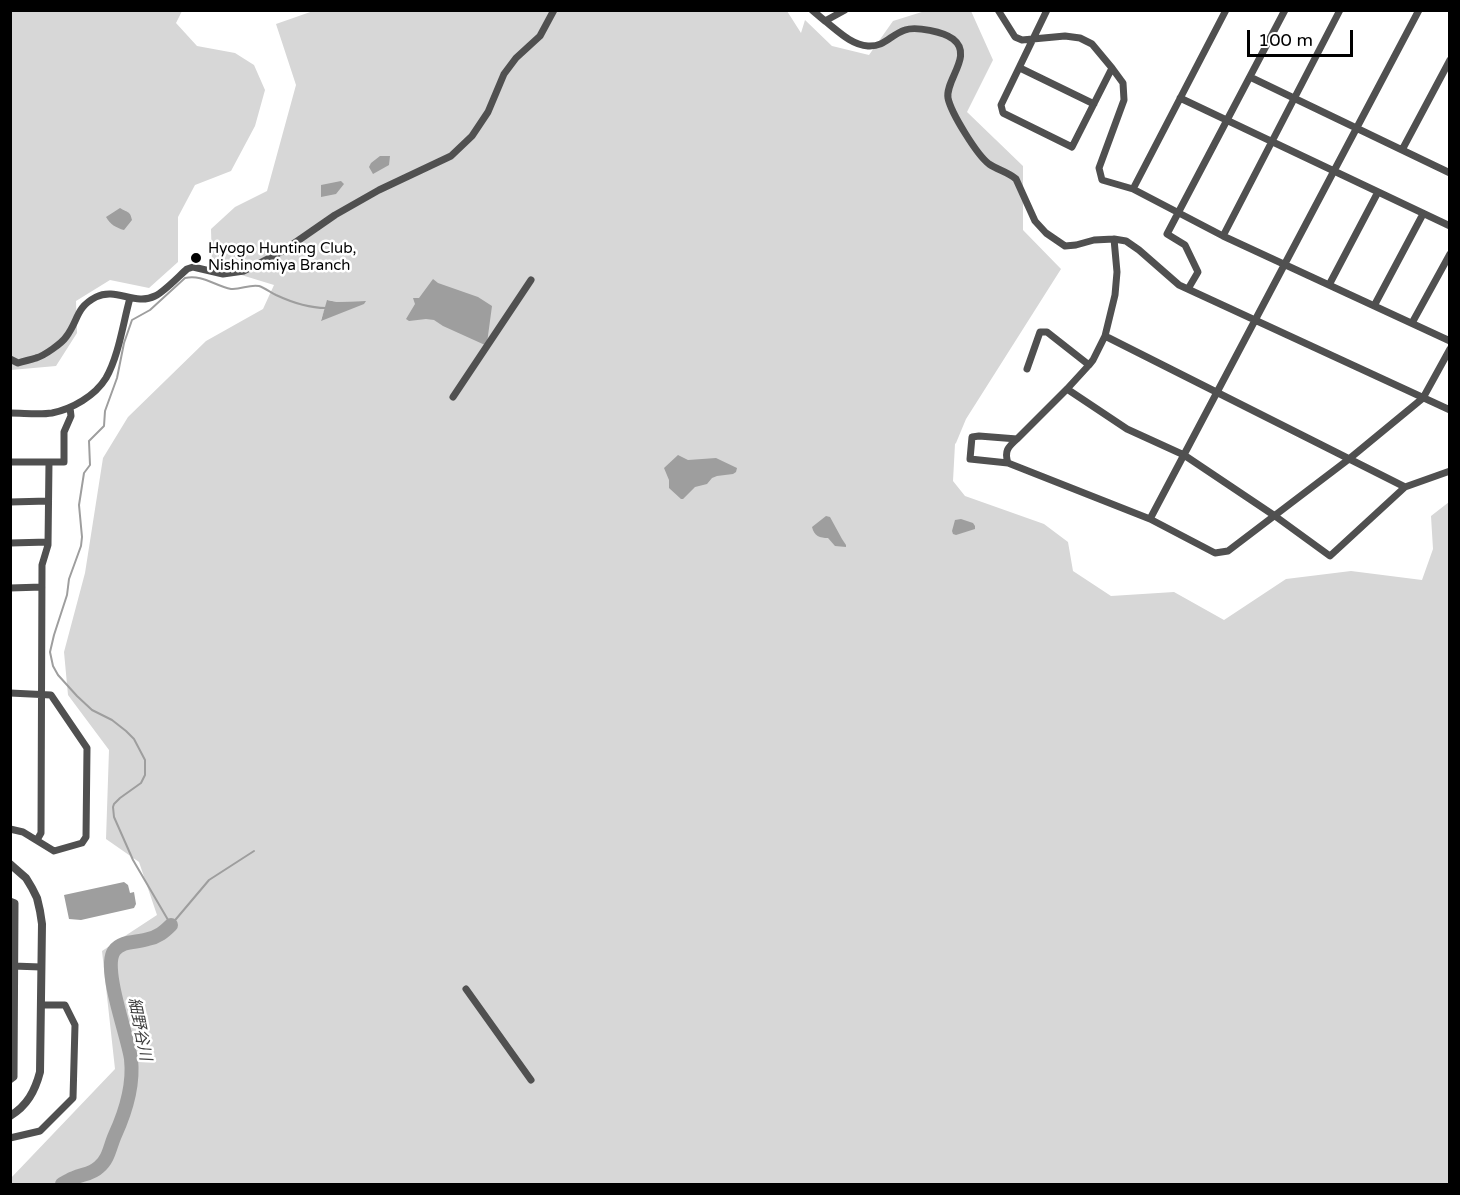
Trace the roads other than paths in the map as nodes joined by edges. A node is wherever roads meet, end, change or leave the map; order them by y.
1 (554, 10) edge
2 (812, 10) edge
3 (845, 10) edge
4 (998, 10) edge
5 (1047, 10) edge
6 (1226, 10) edge
7 (1285, 10) edge
8 (1340, 10) edge
9 (1419, 10) edge
10 (825, 21) junction
11 (1035, 38) junction
12 (1449, 60) edge
13 (1020, 68) junction
14 (1112, 68) junction
15 (1250, 77) junction
16 (1180, 98) junction
17 (1294, 98) junction
18 (1094, 104) junction
19 (1227, 120) junction
20 (1357, 128) junction
21 (1272, 142) junction
22 (1402, 150) junction
23 (1448, 170) edge
24 (1334, 171) junction
25 (1133, 189) junction
26 (1378, 192) junction
27 (1178, 213) junction
28 (1423, 214) junction
29 (1449, 226) edge
30 (1222, 236) junction
31 (1114, 239) junction
32 (1449, 254) edge
33 (1285, 265) junction
34 (531, 280) dead end
35 (1329, 285) junction
36 (1188, 289) junction
37 (130, 298) junction
38 (1374, 306) junction
39 (1255, 320) junction
40 (1412, 324) junction
41 (1105, 336) junction
42 (1449, 341) edge
43 (1449, 349) edge
44 (10, 359) edge
45 (1089, 365) junction
46 (1027, 369) dead end
47 (1068, 389) junction
48 (1217, 393) junction
49 (453, 397) dead end
50 (1423, 398) junction
51 (70, 408) junction
52 (1449, 410) edge
53 (10, 413) edge
54 (1017, 439) junction
55 (1184, 455) junction
56 (1349, 459) junction
57 (10, 462) edge
58 (49, 462) junction
59 (1008, 463) junction
60 (1449, 471) edge
61 (1405, 487) junction
62 (48, 501) junction
63 (10, 502) edge
64 (1275, 516) junction
65 (1150, 519) junction
66 (48, 542) junction
67 (10, 543) edge
68 (42, 587) junction
69 (10, 588) edge
70 (10, 693) edge
71 (42, 693) junction
72 (10, 829) edge
73 (37, 840) junction
74 (10, 864) edge
75 (10, 901) edge
76 (13, 966) edge
77 (41, 967) junction
78 (466, 989) dead end
79 (41, 1005) junction
80 (10, 1080) edge
81 (531, 1080) dead end
82 (10, 1116) edge
83 (10, 1138) edge

1 - 37 street
2 - 10 street
3 - 10 street
4 - 11 street
5 - 11 street
6 - 16 street
7 - 15 street
8 - 17 street
9 - 20 street
10 - 31 street
11 - 13 street
11 - 14 street
12 - 22 street
13 - 18 street
13 - 18 street
14 - 18 street
14 - 25 street
15 - 17 street
15 - 19 street
16 - 19 street
16 - 25 street
17 - 20 street
17 - 21 street
19 - 21 street
19 - 27 street
20 - 22 street
20 - 24 street
21 - 24 street
21 - 30 street
22 - 23 street
24 - 26 street
24 - 33 street
25 - 27 street
26 - 28 street
26 - 35 street
27 - 30 street
27 - 36 street
28 - 29 street
28 - 38 street
30 - 33 street
31 - 36 street
31 - 41 street
32 - 40 street
33 - 35 street
33 - 39 street
34 - 49 street
35 - 38 street
36 - 39 street
37 - 44 street
37 - 51 street
38 - 40 street
39 - 48 street
39 - 50 street
40 - 42 street
41 - 45 street
41 - 48 street
43 - 50 street
45 - 46 street
45 - 47 street
47 - 54 street
47 - 55 street
48 - 55 street
48 - 56 street
50 - 52 street
50 - 56 street
51 - 53 street
51 - 58 street
54 - 59 street
54 - 59 street
55 - 64 street
55 - 65 street
56 - 61 street
56 - 64 street
57 - 58 street
58 - 62 street
59 - 65 street
60 - 61 street
61 - 64 street
62 - 63 street
62 - 66 street
64 - 65 street
66 - 67 street
66 - 68 street
68 - 69 street
68 - 71 street
70 - 71 street
71 - 73 street
71 - 73 street
72 - 73 street
74 - 77 street
75 - 76 street
76 - 77 street
76 - 80 street
77 - 79 street
78 - 81 street
79 - 82 street
79 - 83 street

